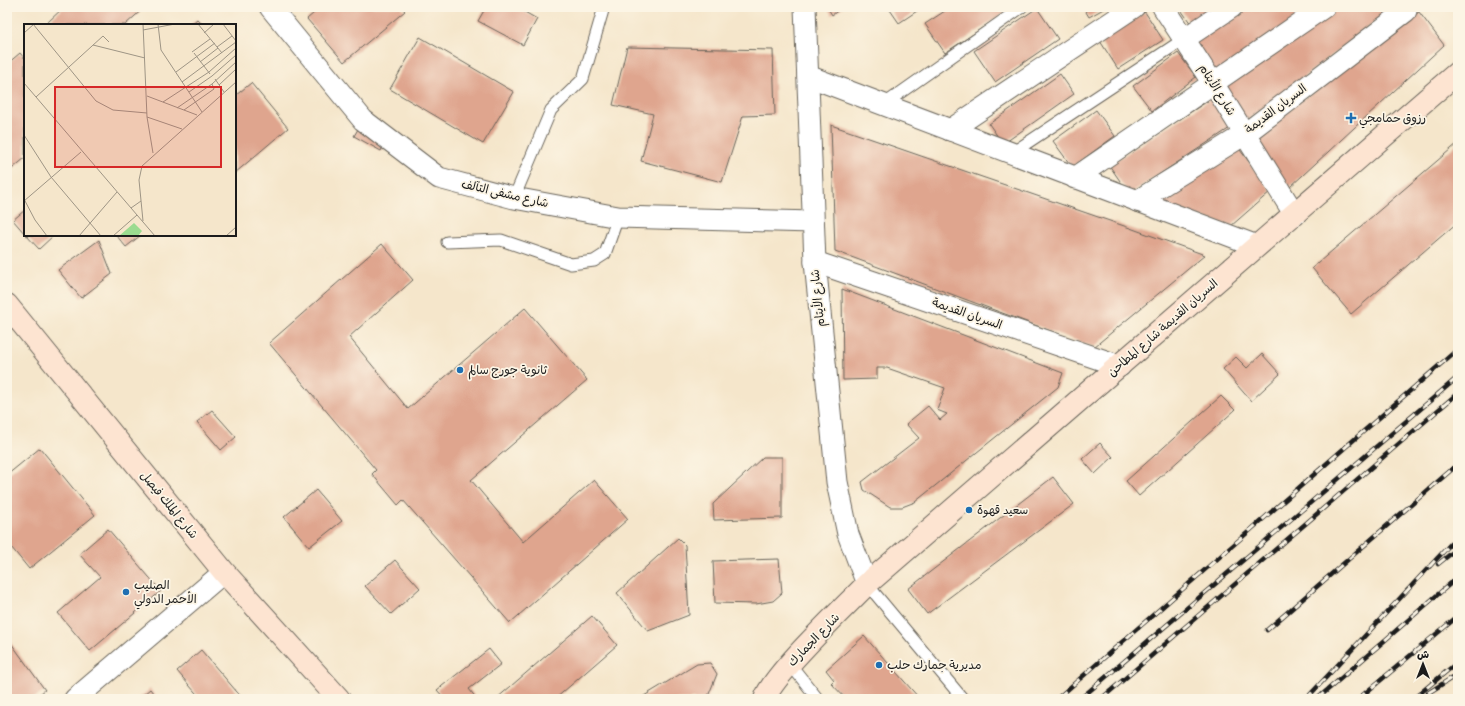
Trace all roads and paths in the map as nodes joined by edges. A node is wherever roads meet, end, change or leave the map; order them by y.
1 (270, 7) edge
2 (604, 7) edge
3 (805, 7) edge
4 (1022, 7) edge
5 (1134, 7) edge
6 (1163, 7) edge
7 (1232, 7) edge
8 (1324, 7) edge
9 (1404, 7) edge
10 (1184, 39) junction
11 (1458, 72) edge
12 (808, 76) junction
13 (1214, 84) junction
14 (883, 105) junction
15 (950, 130) junction
16 (1245, 134) junction
17 (1012, 153) junction
18 (1075, 178) junction
19 (514, 198) junction
20 (1137, 201) junction
21 (1294, 215) junction
22 (618, 217) junction
23 (812, 222) junction
24 (447, 242) dead end
25 (1257, 246) junction
26 (815, 262) junction
27 (7, 304) edge
28 (1120, 366) junction
29 (224, 572) junction
30 (867, 584) junction
31 (790, 664) junction
32 (75, 699) edge
33 (339, 699) edge
34 (765, 699) edge
35 (818, 699) edge
36 (963, 699) edge

1 - 19 street, شارع مشفى التآلف
2 - 19 lane
3 - 12 street, شارع الأيتام
4 - 14 lane
5 - 15 street
6 - 10 street, شارع الأيتام
7 - 10 street
8 - 13 street
9 - 16 street, السريان القديمة
10 - 13 street, شارع الأيتام
10 - 17 lane
11 - 21 street, السريان القديمة شارع المطاحن
12 - 14 street
12 - 23 street, شارع الأيتام
13 - 16 street, شارع الأيتام
13 - 18 street
14 - 15 street
15 - 17 street
16 - 20 street, السريان القديمة
16 - 21 street, شارع الأيتام
17 - 18 street
18 - 20 street
19 - 22 street, شارع مشفى التآلف
20 - 25 street
21 - 25 street, السريان القديمة شارع المطاحن
22 - 23 street, شارع مشفى التآلف
22 - 24 lane
23 - 26 street, شارع الأيتام
25 - 28 street, السريان القديمة شارع المطاحن
26 - 28 street, السريان القديمة
26 - 30 street, شارع الأيتام
27 - 29 street, شارع الملك فيصل
28 - 30 street, السريان القديمة شارع المطاحن
29 - 32 street
29 - 33 street, شارع الملك فيصل
30 - 31 street, شارع الجمارك
30 - 36 lane
31 - 34 street, شارع الجمارك
31 - 35 lane

